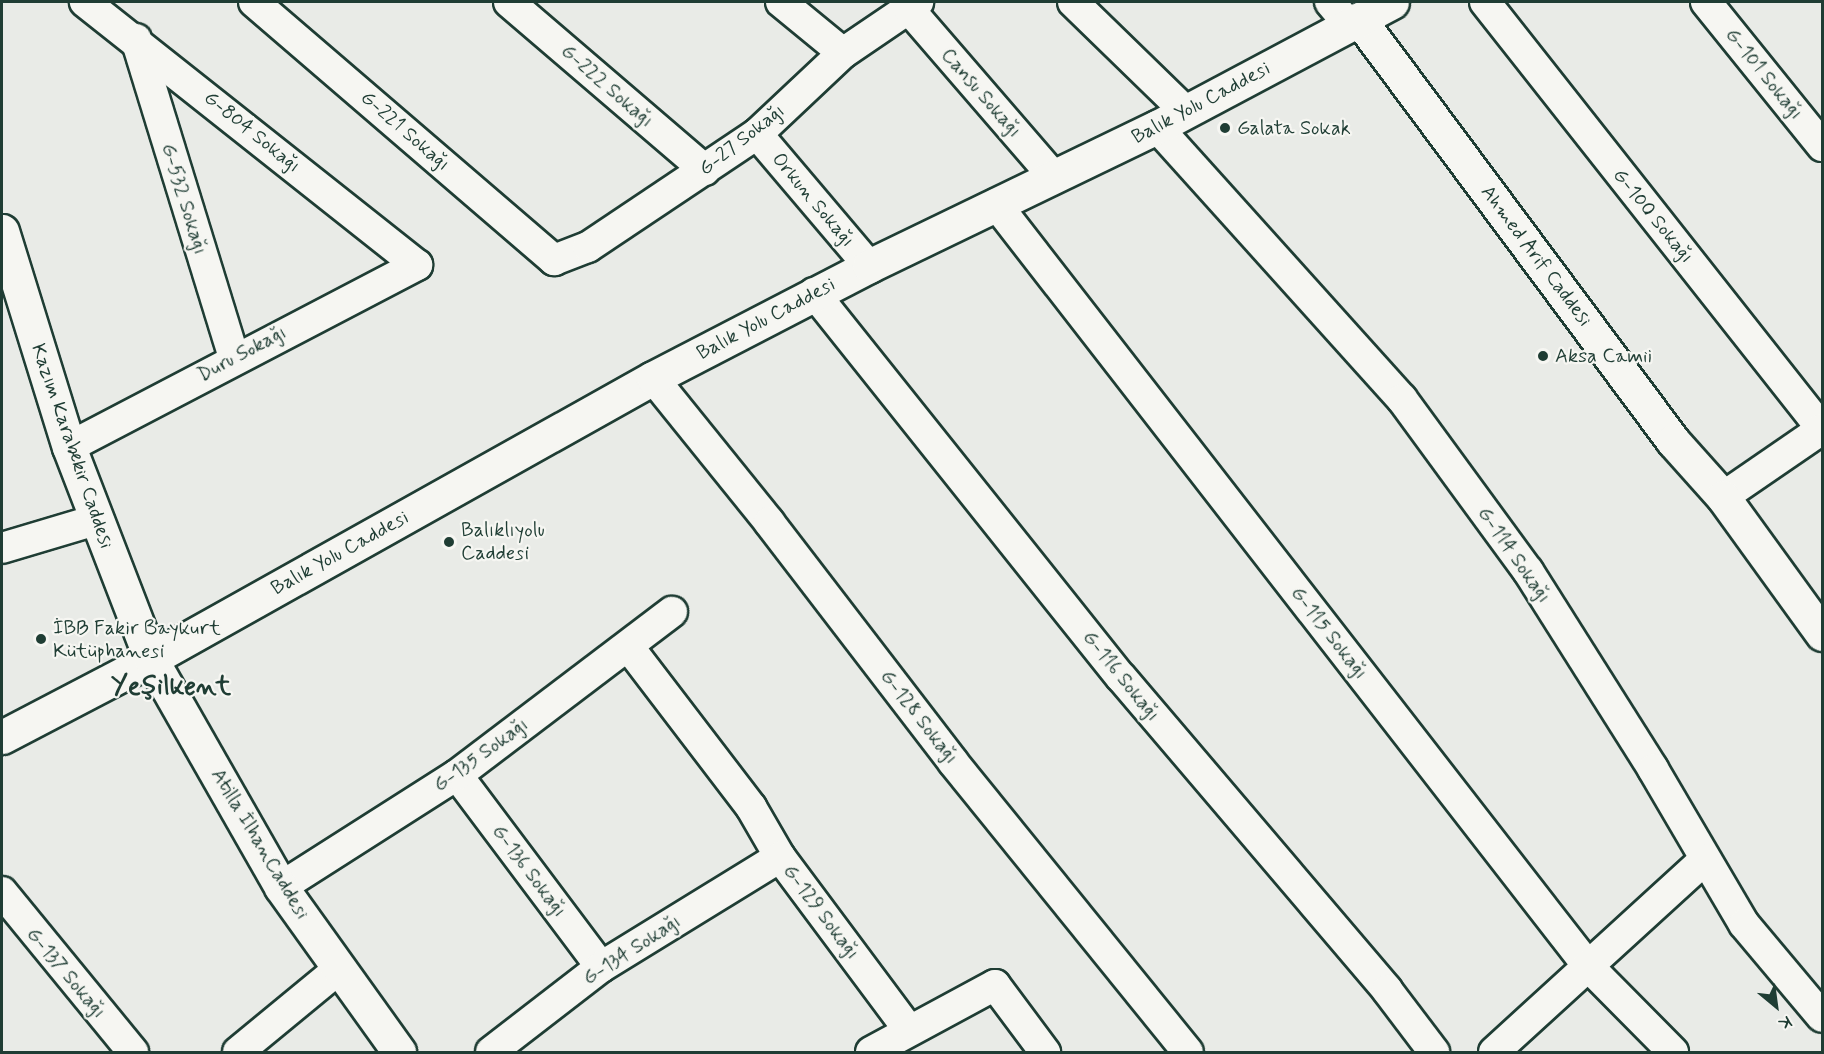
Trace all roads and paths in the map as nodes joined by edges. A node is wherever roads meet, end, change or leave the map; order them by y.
1 (85, 2) edge
2 (254, 2) edge
3 (509, 2) edge
4 (781, 2) edge
5 (1073, 2) edge
6 (1392, 2) edge
7 (1485, 2) edge
8 (1706, 2) edge
9 (913, 5) edge
10 (1346, 15) edge
11 (136, 39) junction
12 (843, 53) junction
13 (1185, 111) junction
14 (1157, 127) junction
15 (757, 134) junction
16 (1822, 146) edge
17 (705, 170) junction
18 (1054, 177) junction
19 (996, 204) junction
20 (2, 231) edge
21 (554, 260) joint
22 (417, 265) joint
23 (869, 266) junction
24 (814, 293) junction
25 (234, 358) junction
26 (653, 378) junction
27 (1822, 429) edge
28 (69, 447) junction
29 (1724, 497) junction
30 (96, 520) junction
31 (2, 548) edge
32 (672, 612) dead end
33 (1822, 634) edge
34 (628, 646) junction
35 (151, 659) junction
36 (2, 737) edge
37 (457, 775) junction
38 (780, 857) junction
39 (1705, 859) junction
40 (281, 886) junction
41 (2, 892) edge
42 (1588, 966) junction
43 (601, 967) junction
44 (340, 968) junction
45 (1822, 1017) edge
46 (909, 1030) junction
47 (133, 1053) edge
48 (238, 1053) edge
49 (399, 1053) edge
50 (491, 1053) edge
51 (871, 1053) edge
52 (1045, 1053) edge
53 (1188, 1053) edge
54 (1434, 1053) edge
55 (1494, 1053) edge
56 (1673, 1053) edge

1 - 11 street, G-804 Sokağı
2 - 21 street, G-221 Sokağı
3 - 17 street, G-222 Sokağı
4 - 12 street
5 - 13 street
6 - 10 main road, Balık Yolu Caddesi
7 - 27 street, G-100 Sokağı
8 - 16 street, G-101 Sokağı
9 - 12 street, G-27 Sokağı
9 - 18 street, Cansu Sokağı
10 - 13 main road, Balık Yolu Caddesi
10 - 29 main road, Ahmed Arif Caddesi
11 - 22 street, G-804 Sokağı
11 - 25 street, G-532 Sokağı
12 - 15 street, G-27 Sokağı
13 - 14 main road, Balık Yolu Caddesi
14 - 18 main road, Balık Yolu Caddesi
14 - 39 street, G-114 Sokağı
15 - 17 street, G-27 Sokağı
15 - 23 street, Orkun Sokağı
17 - 21 street, G-27 Sokağı
18 - 19 main road, Balık Yolu Caddesi
19 - 23 main road, Balık Yolu Caddesi
19 - 42 street, G-115 Sokağı
20 - 28 main road, Kazım Karabekir Caddesi
22 - 25 street, Duru Sokağı
23 - 24 main road, Balık Yolu Caddesi
24 - 26 main road, Balık Yolu Caddesi
24 - 54 street, G-116 Sokağı
25 - 28 street, Duru Sokağı
26 - 35 main road, Balık Yolu Caddesi
26 - 53 street, G-128 Sokağı
27 - 29 street
28 - 30 main road, Kazım Karabekir Caddesi
29 - 33 main road, Ahmed Arif Caddesi
30 - 31 street
30 - 35 main road, Kazım Karabekir Caddesi
32 - 34 street, G-135 Sokağı
34 - 37 street, G-135 Sokağı
34 - 38 street, G-129 Sokağı
35 - 36 main road, Balık Yolu Caddesi
35 - 40 main road, Atilla İlhanCaddesi
37 - 40 street, G-135 Sokağı
37 - 43 street, G-136 Sokağı
38 - 43 street, G-134 Sokağı
38 - 46 street, G-129 Sokağı
39 - 42 street
39 - 45 street, G-114 Sokağı
40 - 44 main road, Atilla İlhanCaddesi
41 - 47 street, G-137 Sokağı
42 - 55 street
42 - 56 street, G-115 Sokağı
43 - 50 street, G-134 Sokağı
44 - 48 street
44 - 49 main road, Atilla İlhanCaddesi
46 - 51 street
46 - 52 street

